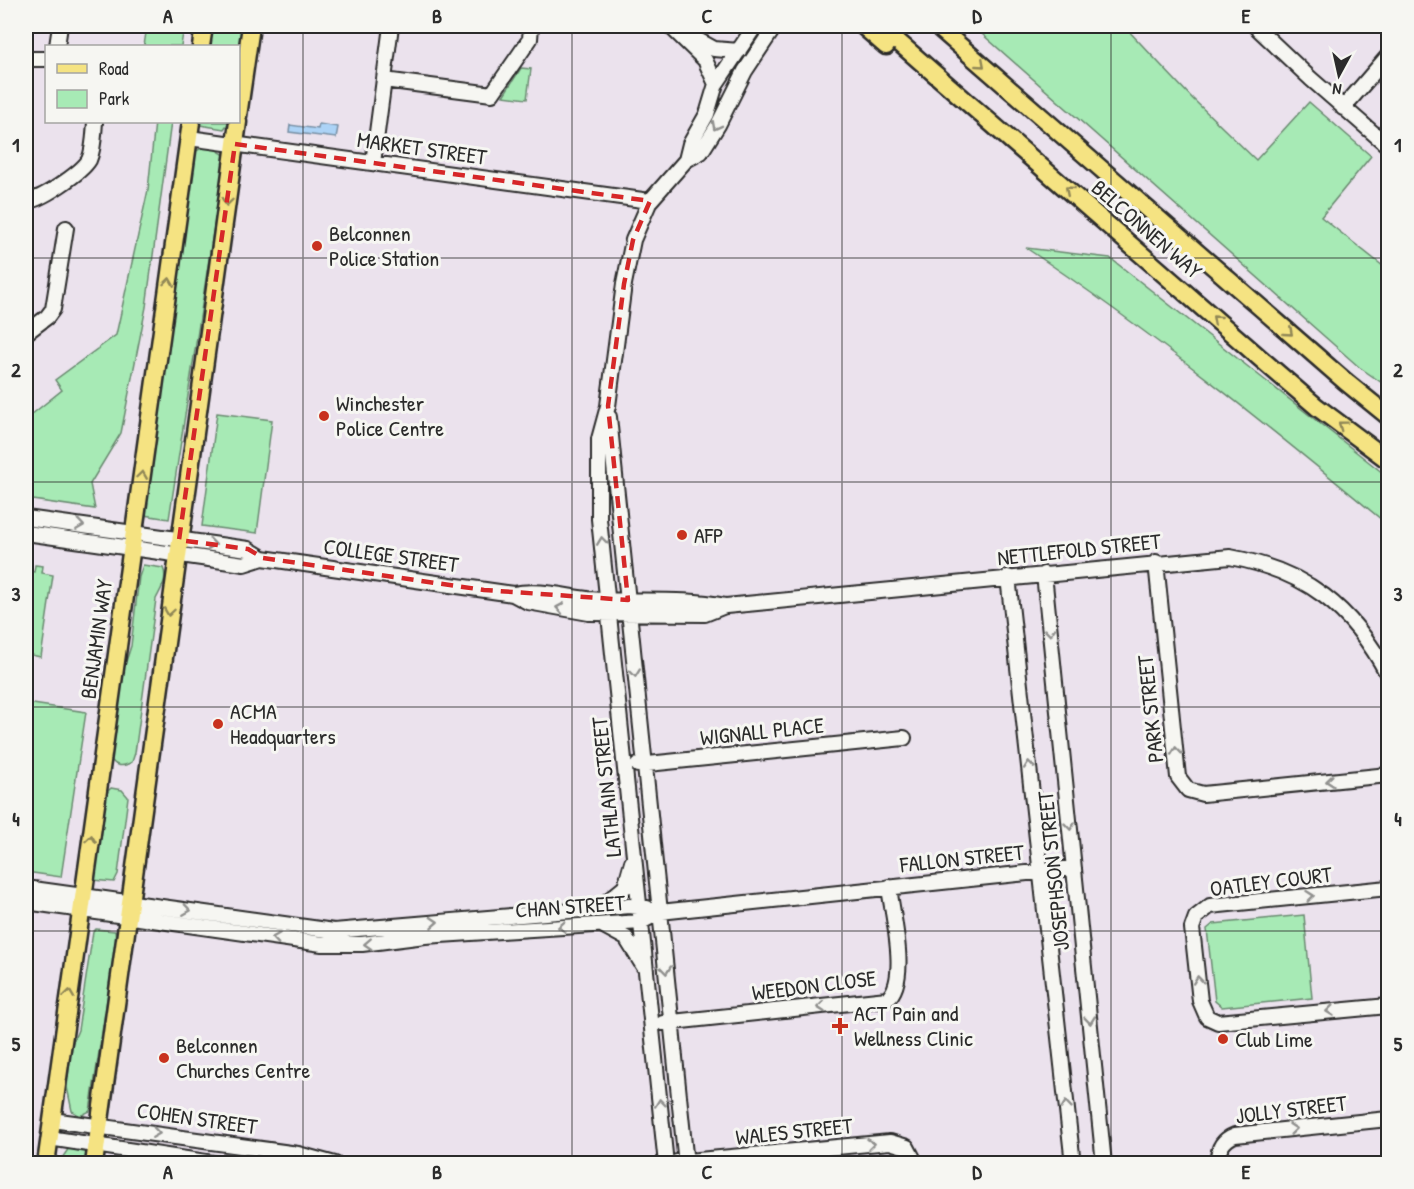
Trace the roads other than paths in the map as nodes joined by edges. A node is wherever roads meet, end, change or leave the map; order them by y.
1 (60, 26) edge
2 (204, 26) edge
3 (251, 26) edge
4 (391, 26) edge
5 (531, 26) edge
6 (670, 26) edge
7 (755, 26) edge
8 (775, 26) edge
9 (863, 26) edge
10 (880, 26) edge
11 (937, 26) edge
12 (1255, 26) edge
13 (57, 45) edge
14 (201, 45) edge
15 (739, 51) junction
16 (1389, 56) edge
17 (26, 59) edge
18 (45, 59) edge
19 (384, 80) junction
20 (716, 84) junction
21 (952, 88) junction
22 (240, 102) edge
23 (1343, 108) junction
24 (95, 123) edge
25 (238, 123) edge
26 (190, 130) edge
27 (235, 144) junction
28 (1389, 146) edge
29 (686, 160) junction
30 (373, 163) junction
31 (26, 201) edge
32 (650, 201) junction
33 (66, 228) dead end
34 (26, 333) edge
35 (608, 406) junction
36 (1389, 416) edge
37 (1389, 460) edge
38 (26, 518) edge
39 (26, 533) edge
40 (133, 540) junction
41 (178, 547) junction
42 (1156, 562) junction
43 (1044, 574) junction
44 (1008, 577) junction
45 (513, 594) junction
46 (608, 599) junction
47 (628, 600) junction
48 (726, 606) junction
49 (609, 614) junction
50 (629, 615) junction
51 (1389, 675) edge
52 (904, 738) dead end
53 (645, 765) junction
54 (625, 767) junction
55 (1389, 774) edge
56 (634, 855) junction
57 (1074, 868) junction
58 (1041, 872) junction
59 (889, 887) junction
60 (26, 888) edge
61 (1389, 888) edge
62 (26, 902) edge
63 (82, 904) junction
64 (640, 906) junction
65 (598, 909) junction
66 (128, 910) junction
67 (660, 912) junction
68 (641, 922) junction
69 (600, 925) junction
70 (646, 972) junction
71 (1389, 1006) edge
72 (671, 1022) junction
73 (652, 1024) junction
74 (1389, 1119) edge
75 (52, 1120) junction
76 (99, 1125) junction
77 (49, 1138) junction
78 (96, 1145) junction
79 (666, 1162) edge
80 (686, 1163) edge
81 (46, 1164) edge
82 (93, 1164) edge
83 (219, 1164) edge
84 (335, 1164) edge
85 (916, 1164) edge
86 (1073, 1164) edge
87 (1104, 1164) edge
88 (1218, 1164) edge

1 - 13 street
2 - 14 main road
3 - 22 main road
4 - 19 street
5 - 19 street
6 - 15 street
6 - 20 street
7 - 15 street, LATHLAIN STREET
8 -> 29 street, LATHLAIN STREET
9 - 21 main road
10 - 21 main road, BELCONNEN WAY
11 -> 36 main road, BELCONNEN WAY
12 - 23 street
15 - 20 street, LATHLAIN STREET
16 - 23 street
17 - 18 street
19 - 30 street
20 - 29 street, LATHLAIN STREET
37 -> 21 main road, BELCONNEN WAY
23 - 28 street
24 - 31 street
25 - 27 main road
26 - 27 street, MARKET STREET
40 -> 26 main road, BENJAMIN WAY
27 - 30 street, MARKET STREET
27 -> 41 main road
29 - 32 street, LATHLAIN STREET
30 - 32 street, MARKET STREET
32 - 35 street, LATHLAIN STREET
33 - 34 street
46 -> 35 street, LATHLAIN STREET
35 - 47 street, LATHLAIN STREET
38 -> 40 street, COLLEGE STREET
39 - 40 street, COLLEGE STREET
40 - 41 street, COLLEGE STREET
63 -> 40 main road, BENJAMIN WAY
41 - 45 street, COLLEGE STREET
41 -> 66 main road
42 - 43 street, NETTLEFOLD STREET
42 - 51 street, NETTLEFOLD STREET
55 -> 42 street, PARK STREET
43 - 44 street, NETTLEFOLD STREET
43 -> 57 street, JOSEPHSON STREET
44 - 48 street, NETTLEFOLD STREET
58 -> 44 street, JOSEPHSON STREET
45 - 46 street, COLLEGE STREET
49 -> 45 street, COLLEGE STREET
46 - 47 street, NETTLEFOLD STREET
46 - 49 street, LATHLAIN STREET
47 - 48 street, NETTLEFOLD STREET
47 - 50 street, LATHLAIN STREET
48 - 50 street, NETTLEFOLD STREET
49 - 50 street, NETTLEFOLD STREET
49 - 54 street, LATHLAIN STREET
50 -> 53 street, LATHLAIN STREET
52 - 53 street, WIGNALL PLACE
53 - 54 street, WIGNALL PLACE
53 - 67 street, LATHLAIN STREET
54 - 56 street, LATHLAIN STREET
56 - 64 street, LATHLAIN STREET
56 - 65 street
57 - 58 street, FALLON STREET
57 -> 87 street, JOSEPHSON STREET
58 - 59 street, FALLON STREET
86 -> 58 street, JOSEPHSON STREET
59 - 67 street
59 -> 72 street, WEEDON CLOSE
60 - 63 street
71 -> 61 street, OATLEY COURT
62 - 63 street
63 - 66 street
75 -> 63 main road, BENJAMIN WAY
64 - 65 street, CHAN STREET
64 - 67 street, CHAN STREET
64 - 68 street, LATHLAIN STREET
66 -> 65 street, CHAN STREET
69 -> 66 street, CHAN STREET
66 - 76 main road
67 - 68 street, CHAN STREET
67 -> 72 street, LATHLAIN STREET
68 - 69 street, CHAN STREET
68 - 70 street, LATHLAIN STREET
69 - 70 street
70 - 73 street, LATHLAIN STREET
72 - 73 street, WEEDON CLOSE
72 - 80 street, LATHLAIN STREET
79 -> 73 street, LATHLAIN STREET
88 -> 74 street, JOLLY STREET
75 - 76 street, COHEN STREET
75 - 77 main road, BENJAMIN WAY
76 - 78 main road
76 -> 84 street, COHEN STREET
77 - 78 street, COHEN STREET
77 - 81 main road, BENJAMIN WAY
78 - 82 main road
78 - 83 street, COHEN STREET
79 - 80 street, WALES STREET
80 -> 85 street, WALES STREET

